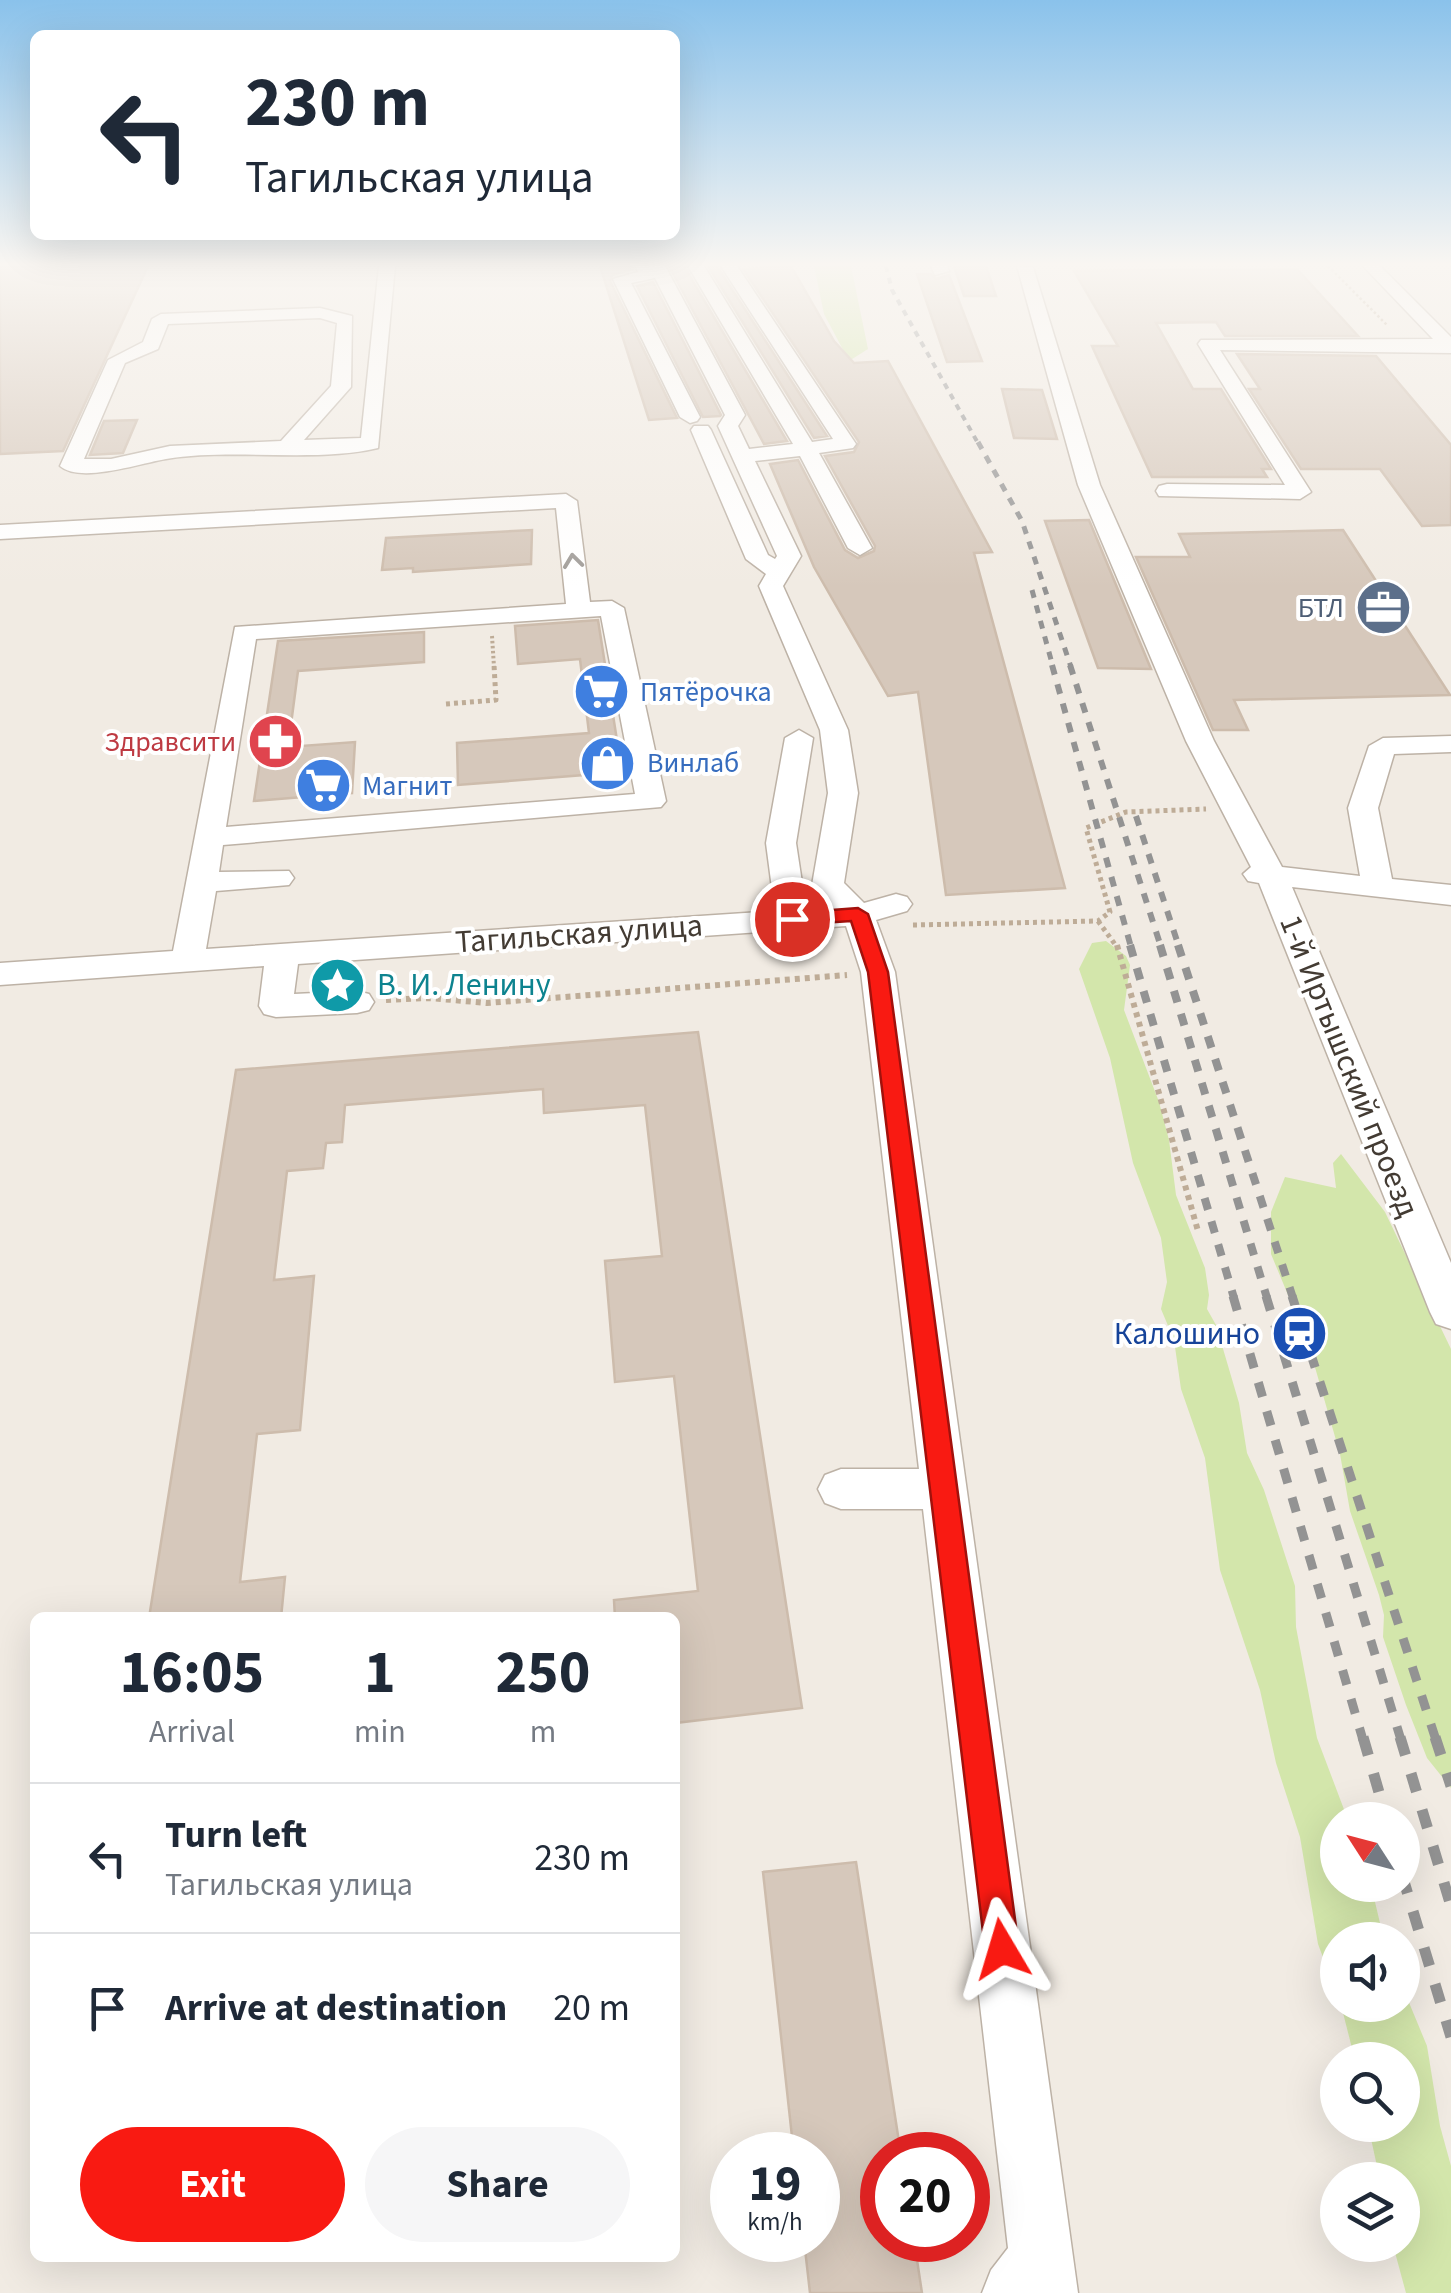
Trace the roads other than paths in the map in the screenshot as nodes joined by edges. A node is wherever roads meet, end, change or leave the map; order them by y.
1 (111, 373) edge
2 (342, 373) edge
3 (377, 373) edge
4 (669, 373) edge
5 (713, 373) edge
6 (761, 373) edge
7 (799, 373) edge
8 (1056, 373) edge
9 (1226, 373) edge
10 (288, 446) junction
11 (808, 450) junction
12 (742, 456) junction
13 (1166, 491) dead end
14 (0, 532) edge
15 (860, 548) dead end
16 (779, 571) junction
17 (579, 610) junction
18 (800, 738) dead end
19 (1451, 744) edge
20 (210, 837) junction
21 (1265, 875) junction
22 (278, 878) dead end
23 (202, 882) junction
24 (1378, 887) junction
25 (1451, 896) edge
26 (877, 909) junction
27 (792, 919) junction
28 (282, 954) junction
29 (188, 961) junction
30 (0, 974) edge
31 (357, 1002) road end
32 (1451, 1312) edge
33 (944, 1489) junction
34 (841, 1490) dead end
35 (1034, 2281) edge

1 - 10 street
2 - 10 street
3 - 10 street
4 - 16 street
5 - 12 street
6 - 11 street
7 - 11 street
8 - 21 street, 1-й Иртышский проезд
9 - 13 street
11 - 12 street
11 - 15 street
12 - 16 street
17 -> 14 street
16 - 26 street
17 - 20 street
17 - 20 street
18 - 27 street
19 - 24 street
20 - 23 street
21 - 24 street
21 - 32 street, 1-й Иртышский проезд
22 - 23 street
23 - 29 street
24 - 25 street
26 - 27 street, Тагильская улица
26 - 33 street
27 - 28 street, Тагильская улица
28 - 29 street, Тагильская улица
28 - 31 street
29 - 30 street, Тагильская улица
33 - 34 street
33 - 35 street

